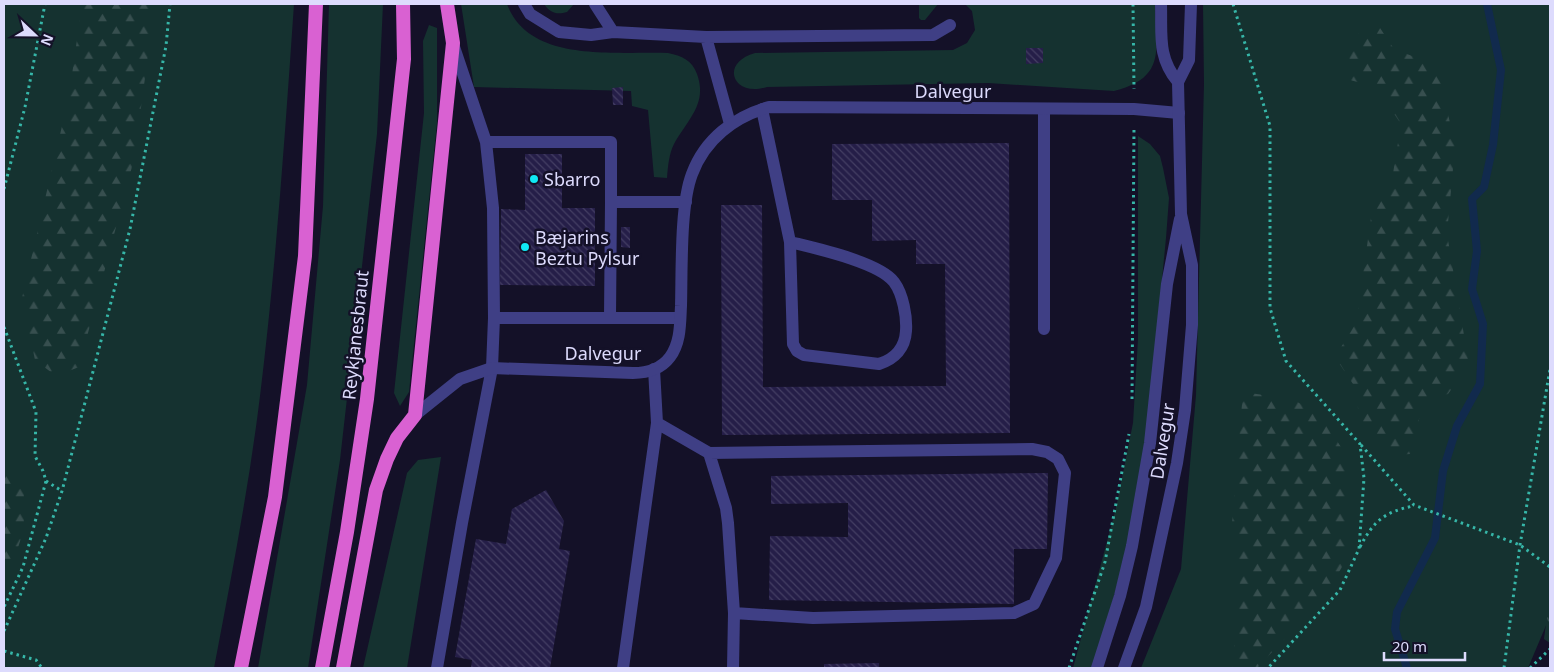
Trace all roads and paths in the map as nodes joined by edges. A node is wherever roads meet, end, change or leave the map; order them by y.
1 (45, 4) edge
2 (170, 4) edge
3 (316, 4) edge
4 (403, 4) edge
5 (447, 4) edge
6 (524, 4) edge
7 (595, 4) edge
8 (1133, 4) edge
9 (1161, 4) edge
10 (1191, 4) edge
11 (1233, 4) edge
12 (950, 25) dead end
13 (613, 32) junction
14 (706, 37) junction
15 (453, 43) junction
16 (1178, 82) junction
17 (762, 109) junction
18 (1044, 109) junction
19 (1134, 109) junction
20 (1179, 113) junction
21 (730, 124) junction
22 (486, 142) junction
23 (4, 189) edge
24 (610, 202) junction
25 (686, 202) junction
26 (1181, 214) junction
27 (790, 242) junction
28 (494, 318) junction
29 (610, 318) junction
30 (680, 318) junction
31 (4, 327) edge
32 (1044, 329) dead end
33 (492, 368) junction
34 (1550, 369) edge
35 (654, 370) junction
36 (1132, 404) dead end
37 (415, 415) junction
38 (657, 423) junction
39 (1129, 432) dead end
40 (1360, 444) junction
41 (709, 453) junction
42 (46, 481) junction
43 (62, 491) junction
44 (1414, 505) junction
45 (1520, 545) junction
46 (1359, 549) junction
47 (1550, 567) edge
48 (4, 607) edge
49 (734, 613) junction
50 (4, 631) edge
51 (1550, 649) edge
52 (4, 651) edge
53 (42, 668) edge
54 (241, 668) edge
55 (322, 668) edge
56 (343, 668) edge
57 (437, 668) edge
58 (623, 668) edge
59 (733, 668) edge
60 (1069, 668) edge
61 (1097, 668) edge
62 (1124, 668) edge
63 (1268, 668) edge
64 (1504, 668) edge
65 (1530, 668) edge

1 - 23 path
2 - 43 path
3 - 54 highway
4 - 55 highway, Reykjanesbraut
5 - 15 highway
6 - 13 street
7 - 13 street
8 - 19 path
9 - 16 street
10 - 16 street, Dalvegur
11 - 40 path
12 - 14 street
13 - 14 street
14 - 21 street
15 - 22 street
15 - 37 highway
16 - 20 street, Dalvegur
17 - 18 street, Dalvegur
17 - 21 street, Dalvegur
17 - 27 street
18 - 19 street, Dalvegur
18 - 32 street
19 - 20 street, Dalvegur
19 - 36 path
20 - 26 street, Dalvegur
21 - 25 street, Dalvegur
22 - 24 street
22 - 28 street
24 - 25 street
24 - 29 street
25 - 30 street, Dalvegur
26 - 61 street, Dalvegur
26 - 62 street, Dalvegur
27 - 27 street
28 - 29 street
28 - 33 street
29 - 30 street
30 - 35 street, Dalvegur
31 - 42 path
33 - 35 street, Dalvegur
33 - 37 street, Dalvegur
33 - 57 street
34 - 45 path
35 - 38 street
37 - 56 highway
38 - 41 street
38 - 58 street
39 - 60 path
40 - 44 path
40 - 46 path
41 - 49 street
41 - 49 street
42 - 43 path
42 - 48 path
43 - 50 path
44 - 45 path
44 - 46 path
45 - 47 path
45 - 64 path
46 - 63 path
49 - 59 street
51 - 65 path
52 - 53 path

